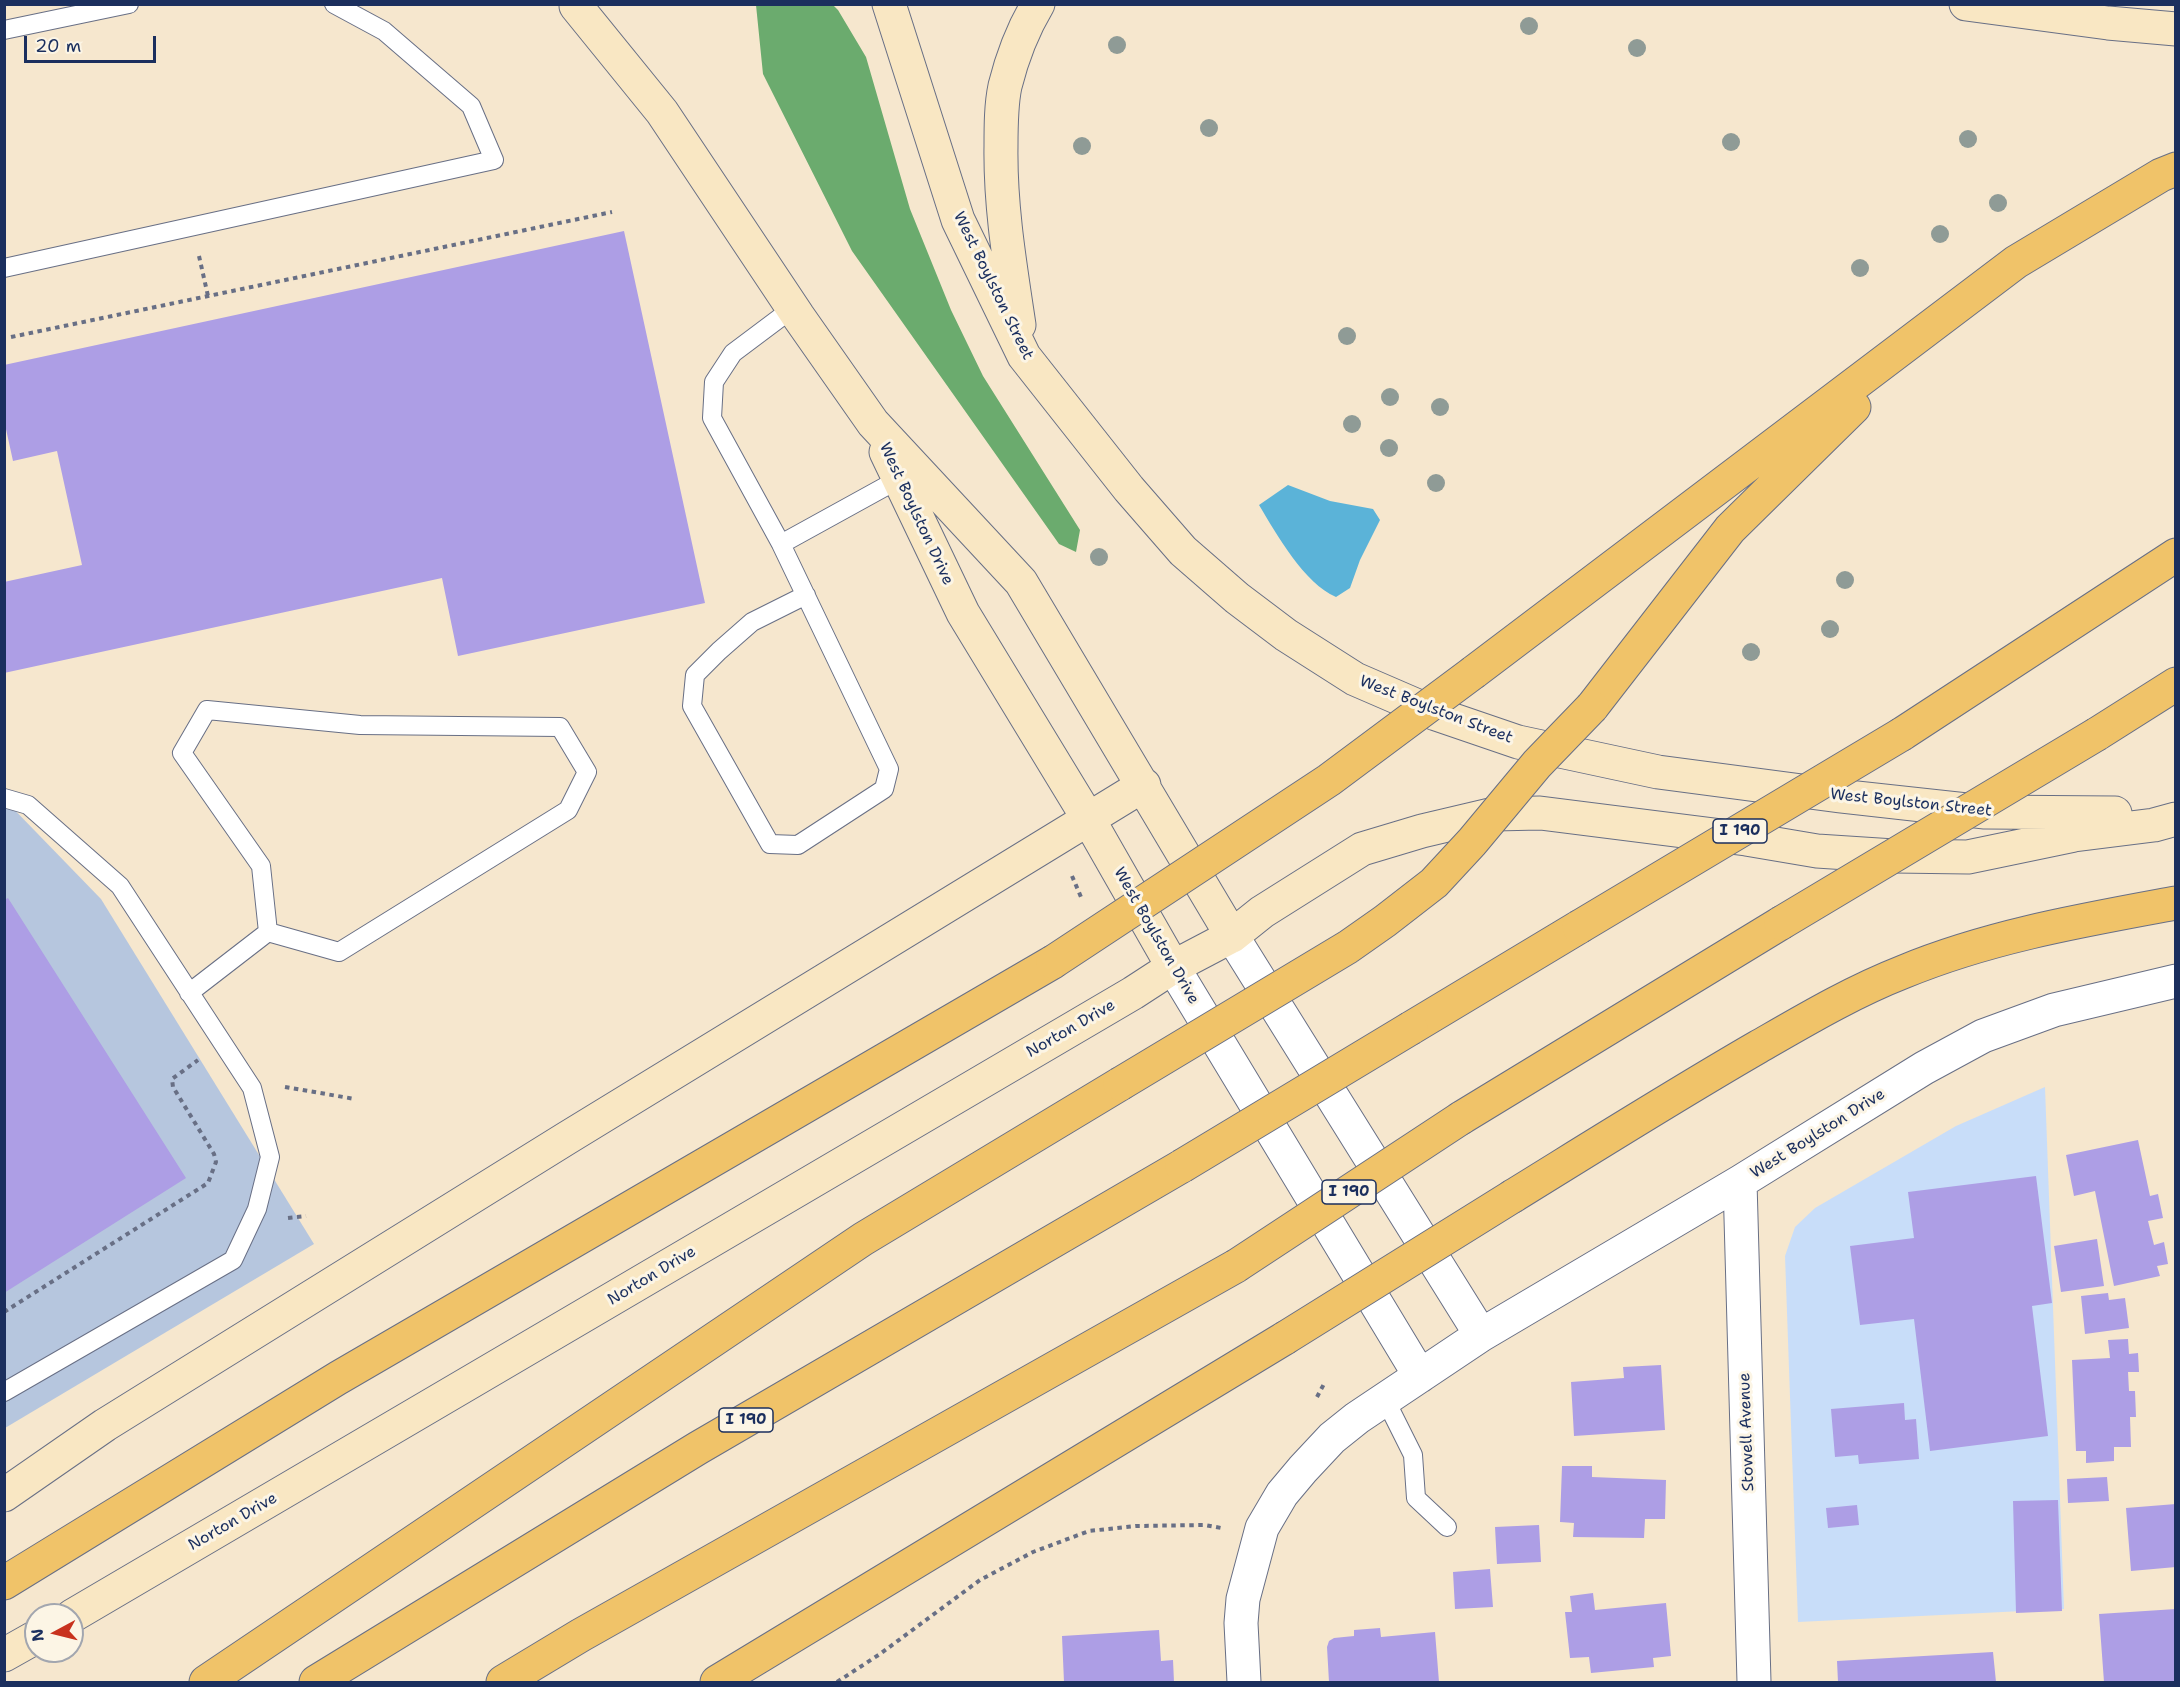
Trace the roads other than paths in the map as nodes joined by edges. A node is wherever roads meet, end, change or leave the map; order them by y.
1 (129, 4) edge
2 (334, 4) edge
3 (889, 4) edge
4 (1038, 4) edge
5 (1966, 4) edge
6 (576, 5) edge
7 (2175, 29) edge
8 (4, 30) edge
9 (2175, 169) edge
10 (2016, 262) junction
11 (4, 268) edge
12 (793, 308) junction
13 (1024, 356) junction
14 (873, 423) junction
15 (899, 479) junction
16 (781, 544) junction
17 (2175, 555) edge
18 (806, 595) junction
19 (2175, 684) edge
20 (1144, 785) junction
21 (4, 798) edge
22 (2175, 811) edge
23 (2175, 819) edge
24 (1089, 820) junction
25 (2175, 903) edge
26 (268, 933) junction
27 (1232, 936) junction
28 (1173, 967) junction
29 (2175, 981) edge
30 (189, 993) junction
31 (1740, 1182) junction
32 (1481, 1335) junction
33 (1420, 1376) junction
34 (4, 1392) edge
35 (1385, 1399) junction
36 (4, 1495) edge
37 (1447, 1527) dead end
38 (4, 1583) edge
39 (84, 1609) edge
40 (24, 1644) edge
41 (4, 1655) edge
42 (206, 1683) edge
43 (316, 1683) edge
44 (503, 1683) edge
45 (717, 1683) edge
46 (1244, 1683) edge
47 (1754, 1683) edge

1 - 8 lane
2 - 11 lane
3 - 13 main road, West Boylston Street
4 - 13 main road
5 - 7 main road
6 - 12 main road, West Boylston Drive
9 - 10 highway
10 - 38 highway, bridge
10 - 42 highway, bridge
12 - 14 main road, West Boylston Drive
12 - 16 lane
13 - 22 main road, West Boylston Street
14 - 15 main road, West Boylston Drive
14 - 20 main road, West Boylston Drive
15 - 16 lane
15 - 24 main road, West Boylston Drive
16 - 18 lane
17 - 43 highway, I 190, bridge
18 - 18 lane
19 - 44 highway, I 190, bridge
20 - 24 main road
20 - 27 main road, West Boylston Drive
21 - 30 lane
23 - 27 main road, Norton Drive
24 - 28 main road, West Boylston Drive
24 - 36 main road
25 - 45 highway, bridge
26 - 26 lane
26 - 30 lane
27 - 28 main road, Norton Drive
27 - 32 street, West Boylston Drive
28 - 33 street, West Boylston Drive
28 - 39 main road, Norton Drive
29 - 31 street, West Boylston Drive
30 - 34 lane
31 - 32 street, West Boylston Drive
31 - 47 street, Stowell Avenue
32 - 33 street, West Boylston Drive
33 - 35 street
35 - 37 lane
35 - 46 street
40 - 41 main road

